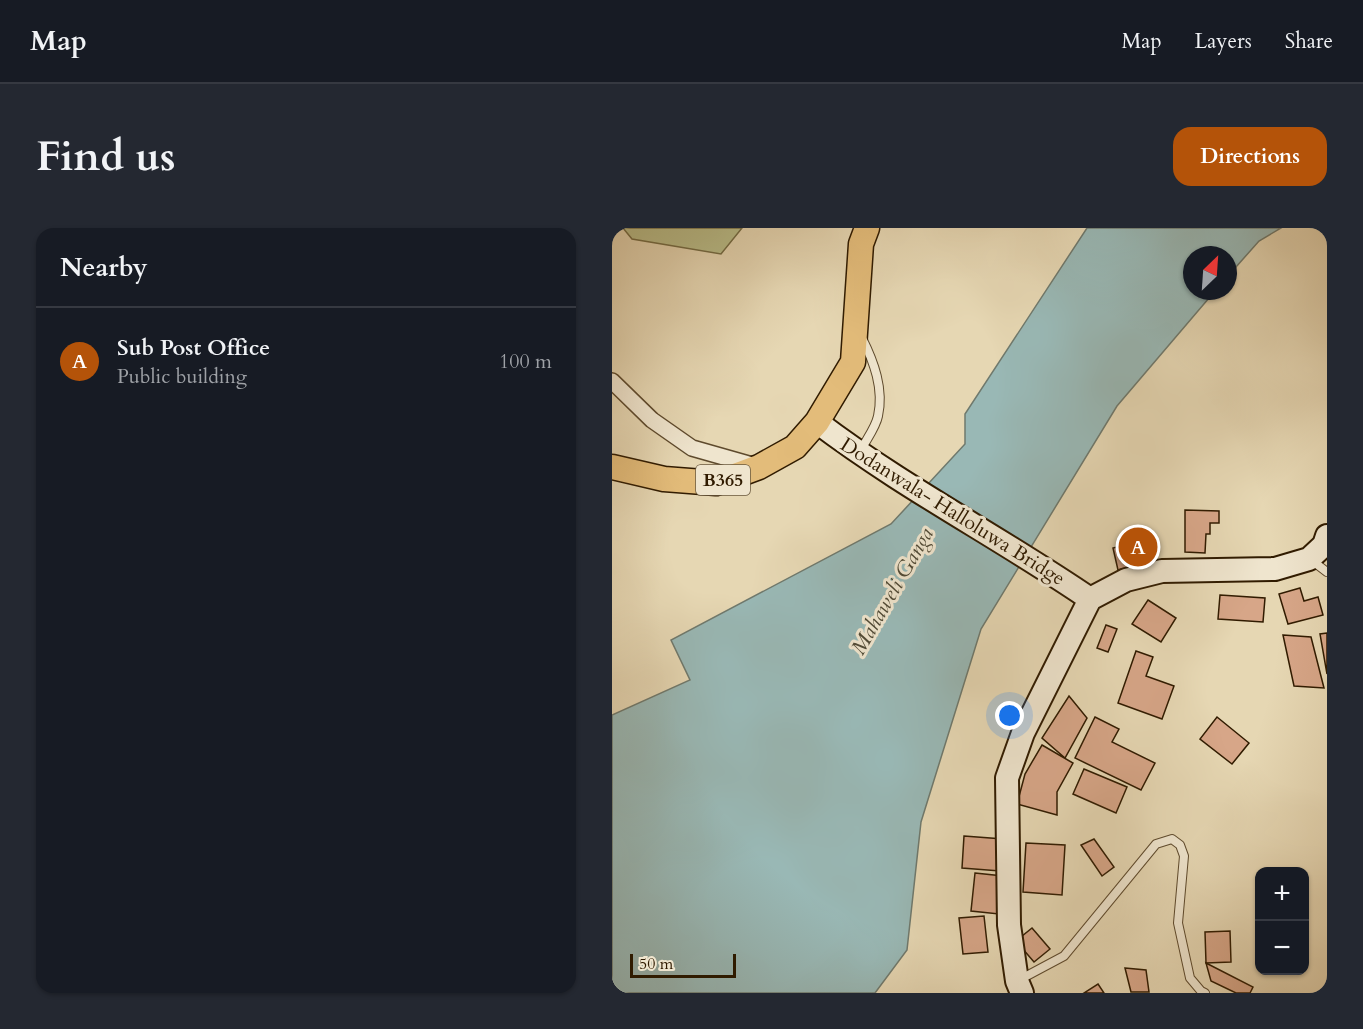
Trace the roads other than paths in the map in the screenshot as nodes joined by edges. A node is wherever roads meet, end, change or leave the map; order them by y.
1 (867, 228) edge
2 (856, 326) junction
3 (612, 381) edge
4 (817, 422) junction
5 (865, 458) junction
6 (612, 467) edge
7 (759, 467) junction
8 (1327, 536) edge
9 (1318, 565) edge
10 (1090, 600) junction
11 (1020, 987) edge
12 (1205, 993) edge

1 - 2 main road, B365
2 - 4 main road, B365
2 - 5 lane
3 - 7 street
4 - 5 street, Dodanwala- Halloluwa Bridge
4 - 7 main road, B365
5 - 10 street, Dodanwala- Halloluwa Bridge
6 - 7 main road, B365
8 - 9 street
9 - 10 street
10 - 11 street
11 - 12 lane

